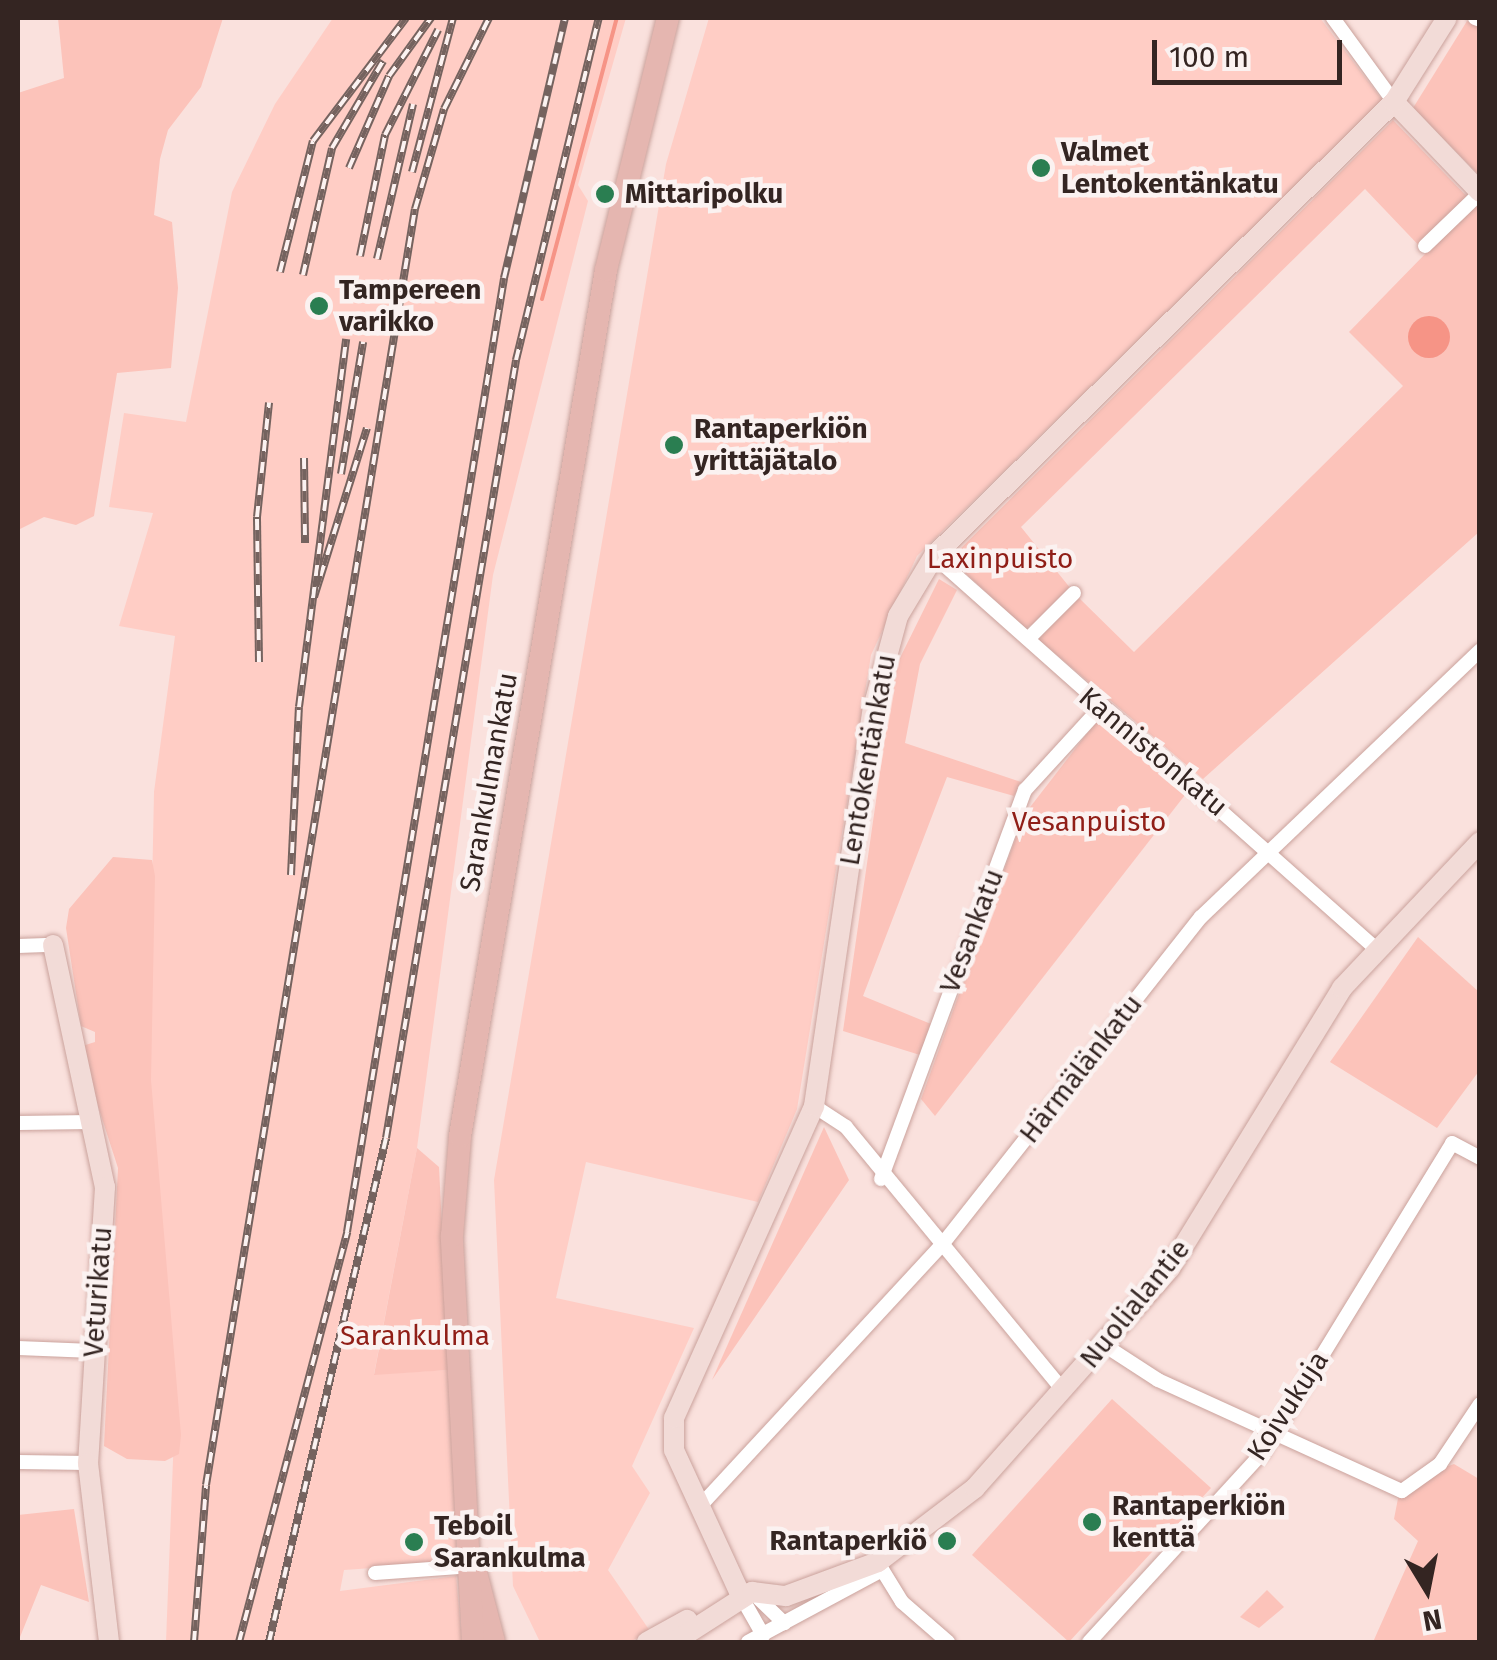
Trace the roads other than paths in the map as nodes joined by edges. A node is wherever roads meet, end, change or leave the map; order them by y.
1 (668, 18) edge
2 (1333, 18) edge
3 (1447, 18) edge
4 (1394, 102) junction
5 (1480, 193) edge
6 (1425, 246) dead end
7 (934, 556) junction
8 (1074, 593) dead end
9 (1028, 638) junction
10 (1480, 650) edge
11 (1101, 707) junction
12 (1480, 842) edge
13 (1266, 851) junction
14 (18, 946) edge
15 (53, 946) joint
16 (1374, 948) junction
17 (814, 1106) junction
18 (90, 1122) junction
19 (18, 1123) edge
20 (1480, 1158) edge
21 (881, 1179) junction
22 (940, 1246) junction
23 (1104, 1345) junction
24 (18, 1348) edge
25 (93, 1351) junction
26 (1064, 1390) junction
27 (1480, 1404) edge
28 (1276, 1431) junction
29 (18, 1462) edge
30 (88, 1463) junction
31 (701, 1504) junction
32 (473, 1566) junction
33 (880, 1566) junction
34 (375, 1572) dead end
35 (743, 1597) junction
36 (784, 1624) junction
37 (763, 1635) junction
38 (109, 1642) edge
39 (472, 1642) edge
40 (494, 1642) edge
41 (646, 1642) edge
42 (674, 1642) edge
43 (748, 1642) edge
44 (948, 1642) edge
45 (1089, 1642) edge

1 - 32 main road, Sarankulmankatu
2 - 4 street
3 - 4 street, Lentokentänkatu
4 - 5 street
4 - 7 street, Lentokentänkatu
5 - 6 street
7 - 9 street, Kannistonkatu
7 - 17 street, Lentokentänkatu
8 - 9 street
9 - 11 street, Kannistonkatu
10 - 13 street, Härmälänkatu
11 - 13 street, Kannistonkatu
11 - 21 street, Vesankatu
12 - 16 street, Nuolialantie
13 - 16 street, Kannistonkatu
13 - 22 street, Härmälänkatu
14 - 15 street
15 - 18 street, Veturikatu
16 - 23 street, Nuolialantie
17 - 21 street
17 - 31 street, Lentokentänkatu
18 - 19 street
18 - 25 street, Veturikatu
20 - 28 street, Koivukuja
21 - 22 street
22 - 26 street
22 - 31 street, Härmälänkatu
23 - 26 street, Nuolialantie
23 - 28 street
24 - 25 street
25 - 30 street, Veturikatu
26 - 33 street, Nuolialantie
27 - 28 street
28 - 45 street, Koivukuja
29 - 30 street
30 - 38 street, Veturikatu
31 - 35 street, Lentokentänkatu
32 - 34 street
32 - 39 main road, Sarankulmankatu
32 - 40 main road, Sarankulmankatu
33 - 35 street, Nuolialantie
33 - 36 street
33 - 44 street
35 - 36 street
35 - 37 street
35 - 41 street, Nuolialantie
35 - 42 street
36 - 37 street
37 - 43 street

